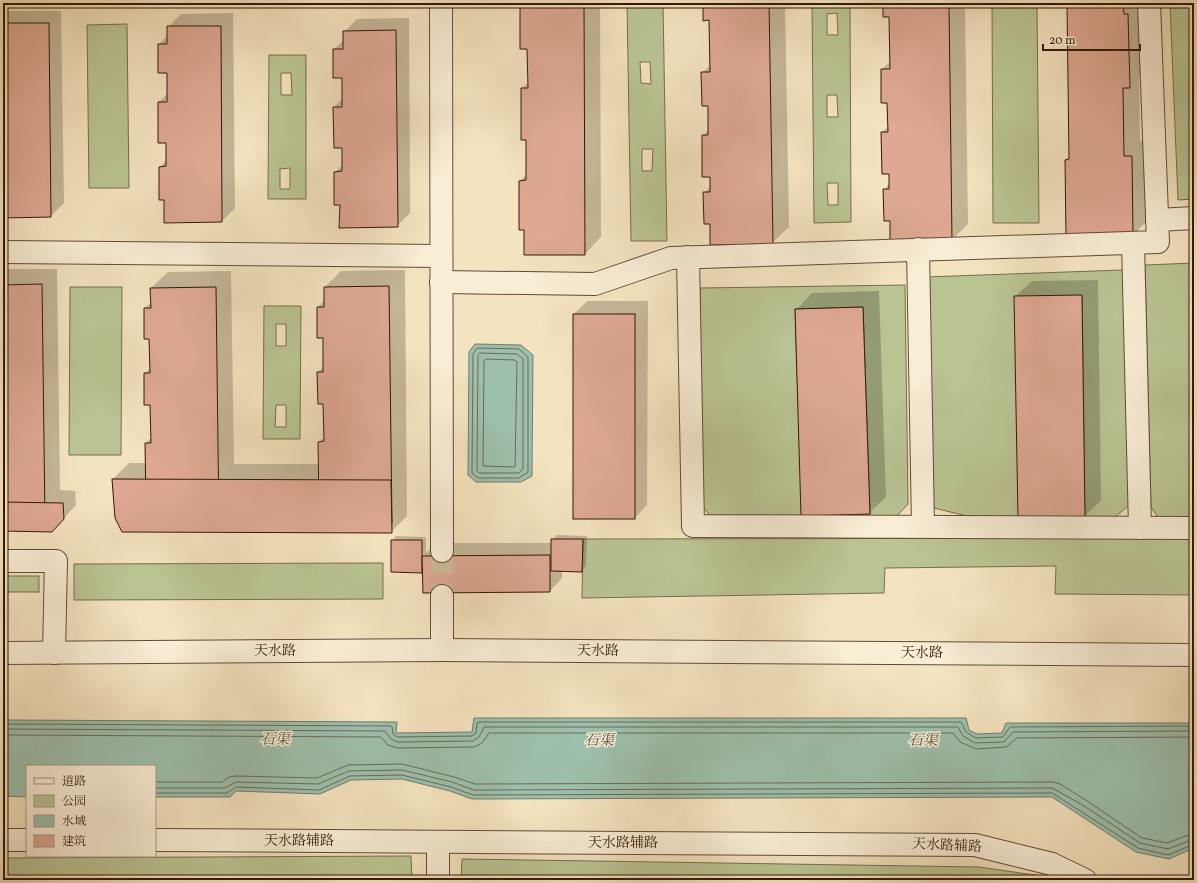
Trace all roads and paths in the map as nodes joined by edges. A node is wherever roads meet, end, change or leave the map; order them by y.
1 (441, 3) edge
2 (1149, 3) edge
3 (1194, 218) edge
4 (1157, 220) junction
5 (1133, 243) junction
6 (918, 249) junction
7 (3, 252) edge
8 (441, 256) junction
9 (688, 257) junction
10 (441, 282) junction
11 (923, 526) junction
12 (1140, 528) junction
13 (1194, 528) edge
14 (442, 551) tunnel mouth
15 (3, 561) edge
16 (442, 596) tunnel mouth
17 (442, 650) junction
18 (3, 653) edge
19 (54, 653) junction
20 (1194, 655) edge
21 (3, 840) edge
22 (26, 840) edge
23 (156, 840) edge
24 (438, 842) junction
25 (438, 880) edge
26 (1085, 880) edge

1 - 8 street
2 - 4 street
3 - 4 street
4 - 5 street
5 - 6 street
5 - 12 street
6 - 9 street
6 - 11 street
7 - 8 street
8 - 10 street
9 - 10 street
9 - 11 street
10 - 14 street
11 - 12 street
12 - 13 street
15 - 19 street
16 - 17 street
17 - 19 street, 天水路
17 - 20 street, 天水路
18 - 19 street, 天水路
21 - 22 street
23 - 24 street, 天水路辅路
24 - 25 street
24 - 26 street, 天水路辅路

